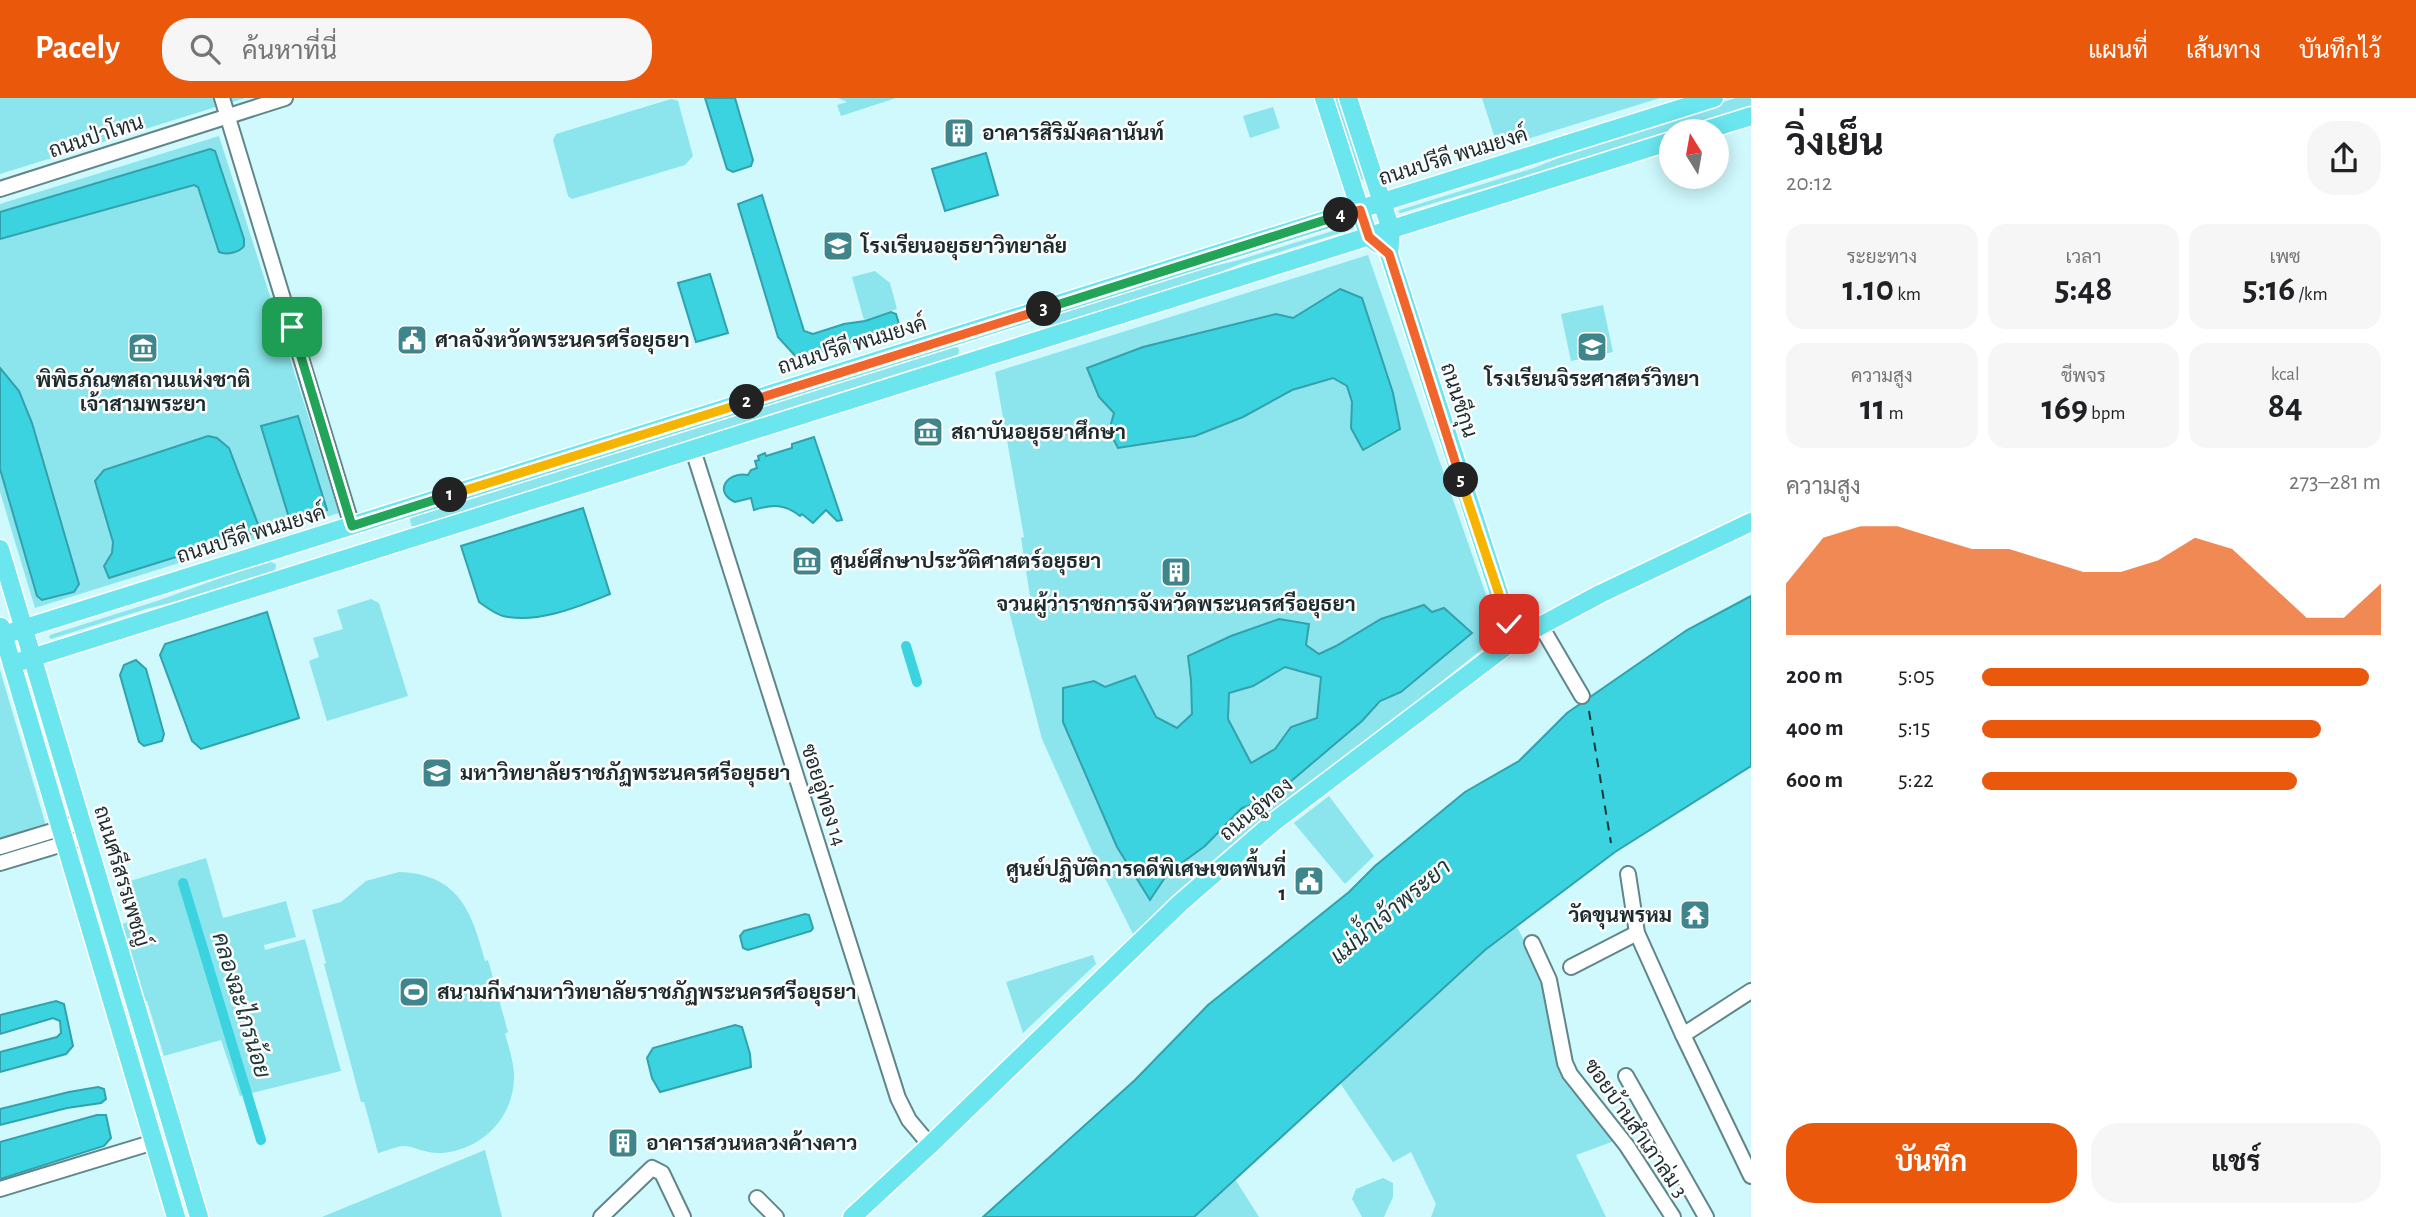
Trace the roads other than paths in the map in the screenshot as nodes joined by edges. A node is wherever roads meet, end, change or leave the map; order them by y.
1 (222, 98) edge
2 (285, 98) edge
3 (1324, 98) edge
4 (1348, 98) edge
5 (1714, 98) edge
6 (227, 116) junction
7 (1751, 116) edge
8 (1729, 123) edge
9 (1659, 145) edge
10 (0, 189) edge
11 (1382, 202) junction
12 (1360, 210) junction
13 (1391, 230) junction
14 (1369, 237) junction
15 (1389, 254) junction
16 (1040, 310) junction
17 (954, 337) junction
18 (1048, 338) junction
19 (963, 365) junction
20 (693, 450) junction
21 (408, 508) junction
22 (1751, 522) edge
23 (352, 526) junction
24 (417, 537) junction
25 (0, 549) edge
26 (275, 550) junction
27 (283, 579) junction
28 (1541, 626) junction
29 (24, 629) junction
30 (2, 630) edge
31 (1514, 640) junction
32 (33, 657) junction
33 (12, 664) junction
34 (1582, 696) dead end
35 (84, 829) junction
36 (63, 836) junction
37 (0, 847) edge
38 (0, 863) edge
39 (1628, 874) dead end
40 (1637, 933) junction
41 (1532, 943) dead end
42 (1571, 967) dead end
43 (1751, 991) edge
44 (1683, 1035) junction
45 (151, 1055) junction
46 (130, 1061) junction
47 (1626, 1076) dead end
48 (154, 1142) junction
49 (930, 1145) junction
50 (1751, 1176) edge
51 (0, 1189) edge
52 (757, 1198) dead end
53 (176, 1217) edge
54 (199, 1217) edge
55 (601, 1217) edge
56 (683, 1217) edge
57 (776, 1217) edge
58 (853, 1217) edge
59 (1673, 1217) edge
60 (1706, 1217) edge

1 - 6 street
2 - 6 street, ถนนป่าโทน
3 - 12 main road
4 - 11 main road, ถนนชีกุน
5 - 11 main road, ถนนปรีดี พนมยงค์
6 - 10 street, ถนนป่าโทน
6 - 23 street
7 - 8 main road
9 - 13 main road
11 - 12 main road, ถนนปรีดี พนมยงค์
11 - 13 main road, ถนนชีกุน
12 - 14 main road
12 - 16 main road, ถนนปรีดี พนมยงค์
13 - 14 main road
13 - 15 main road, ถนนชีกุน
14 - 15 main road
14 - 18 main road
15 - 31 main road, ถนนชีกุน
16 - 17 main road, ถนนปรีดี พนมยงค์
16 - 18 main road
17 - 19 main road
17 - 21 main road, ถนนปรีดี พนมยงค์
18 - 19 main road
19 - 20 main road
20 - 24 main road
20 - 49 street, ซอยอู่ทอง 14
21 - 23 main road, ถนนปรีดี พนมยงค์
21 - 24 main road
22 - 28 main road, ถนนอู่ทอง
23 - 26 main road, ถนนปรีดี พนมยงค์
24 - 27 main road
25 - 29 main road, ถนนศรีสรรเพชญ์
26 - 27 main road
26 - 29 main road, ถนนปรีดี พนมยงค์
27 - 32 main road
28 - 31 main road, ถนนอู่ทอง
28 - 34 street
29 - 30 main road, ถนนปรีดี พนมยงค์
29 - 32 main road, ถนนศรีสรรเพชญ์
30 - 33 main road
31 - 49 main road, ถนนอู่ทอง
32 - 33 main road
32 - 35 main road, ถนนศรีสรรเพชญ์
33 - 36 main road
35 - 36 street
35 - 45 main road, ถนนศรีสรรเพชญ์
36 - 37 street
36 - 38 street
36 - 46 main road
39 - 40 street
40 - 42 street
40 - 44 street
41 - 59 street, ซอยบ้านสำเภาล่ม 3
43 - 44 street
44 - 50 street
45 - 46 main road
45 - 54 main road, ถนนศรีสรรเพชญ์
46 - 48 main road
47 - 60 street
48 - 51 street
48 - 53 main road
49 - 58 main road, ถนนอู่ทอง
52 - 57 street
55 - 56 street

